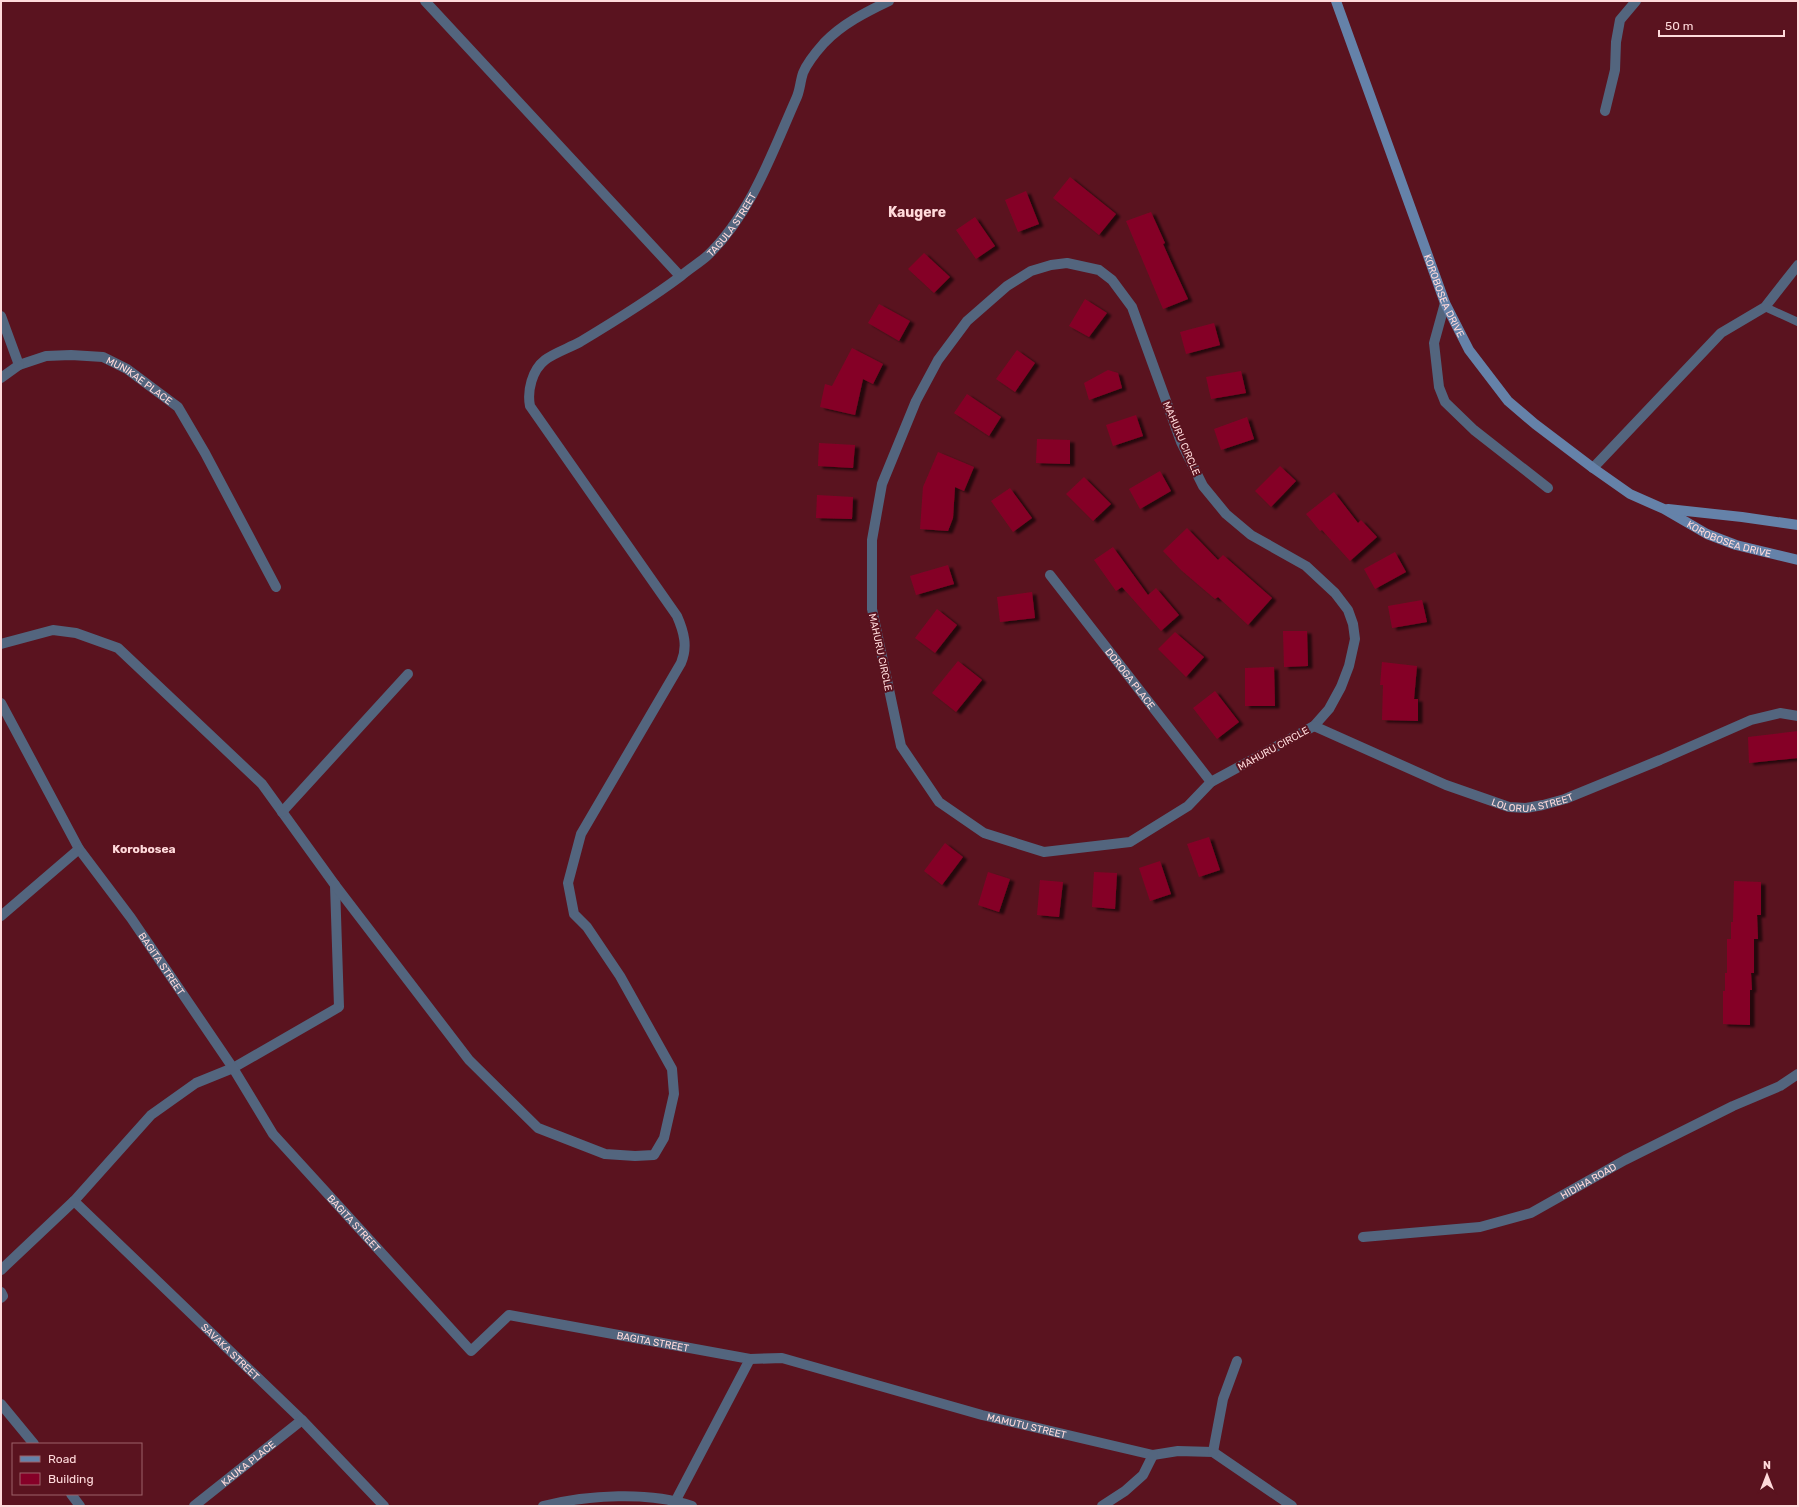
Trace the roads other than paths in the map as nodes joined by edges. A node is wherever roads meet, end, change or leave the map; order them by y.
1 (424, 1) edge
2 (889, 1) edge
3 (1336, 1) edge
4 (1636, 1) edge
5 (1605, 112) dead end
6 (1798, 265) edge
7 (680, 276) junction
8 (1445, 303) junction
9 (1765, 307) junction
10 (1, 316) edge
11 (1798, 322) edge
12 (19, 365) junction
13 (1, 378) edge
14 (1593, 468) junction
15 (1548, 488) dead end
16 (1664, 509) junction
17 (1798, 525) edge
18 (1798, 560) edge
19 (1050, 575) dead end
20 (276, 587) dead end
21 (1, 644) edge
22 (408, 674) dead end
23 (1, 703) edge
24 (1798, 716) edge
25 (1314, 726) junction
26 (1211, 782) junction
27 (282, 812) junction
28 (79, 849) junction
29 (335, 884) junction
30 (1, 916) edge
31 (232, 1068) junction
32 (1798, 1074) edge
33 (74, 1201) junction
34 (1362, 1237) dead end
35 (1, 1270) edge
36 (1, 1292) edge
37 (1, 1298) edge
38 (750, 1359) junction
39 (1237, 1361) dead end
40 (1, 1404) edge
41 (302, 1420) junction
42 (33, 1443) edge
43 (1213, 1452) junction
44 (1152, 1455) junction
45 (72, 1495) edge
46 (676, 1500) junction
47 (80, 1506) edge
48 (194, 1506) edge
49 (384, 1506) edge
50 (543, 1506) edge
51 (692, 1506) edge
52 (1102, 1506) edge
53 (1292, 1506) edge

1 - 7 street
2 - 7 street, TAGULA STREET
3 - 8 main road, KOROBOSEA DRIVE
4 - 5 street
6 - 9 street
7 - 29 street, TAGULA STREET
8 - 14 main road, KOROBOSEA DRIVE
8 - 15 street
9 - 11 lane
9 - 14 street
10 - 12 street
12 - 13 street
12 - 20 street, MUNIKAE PLACE
14 - 16 main road, KOROBOSEA DRIVE
16 - 17 main road, KOROBOSEA DRIVE
16 - 18 main road, KOROBOSEA DRIVE
19 - 26 street, DOROGA PLACE
21 - 27 street
22 - 27 street
23 - 28 street, BAGITA STREET
24 - 25 street, LOLORUA STREET
25 - 26 street, MAHURU CIRCLE
25 - 26 street, MAHURU CIRCLE
27 - 29 street
28 - 30 street
28 - 31 street, BAGITA STREET
29 - 31 street
31 - 33 street
31 - 38 street, BAGITA STREET
32 - 34 street, HIDIHA ROAD
33 - 35 street
33 - 41 street, SAVAKA STREET
36 - 37 street
38 - 44 street, MAMUTU STREET
38 - 46 street
39 - 43 street
40 - 42 street
41 - 48 street, KAUKA PLACE
41 - 49 street, SAVAKA STREET
43 - 44 street, MAMUTU STREET
43 - 53 street
44 - 52 street
45 - 47 street
46 - 50 street
46 - 51 street

